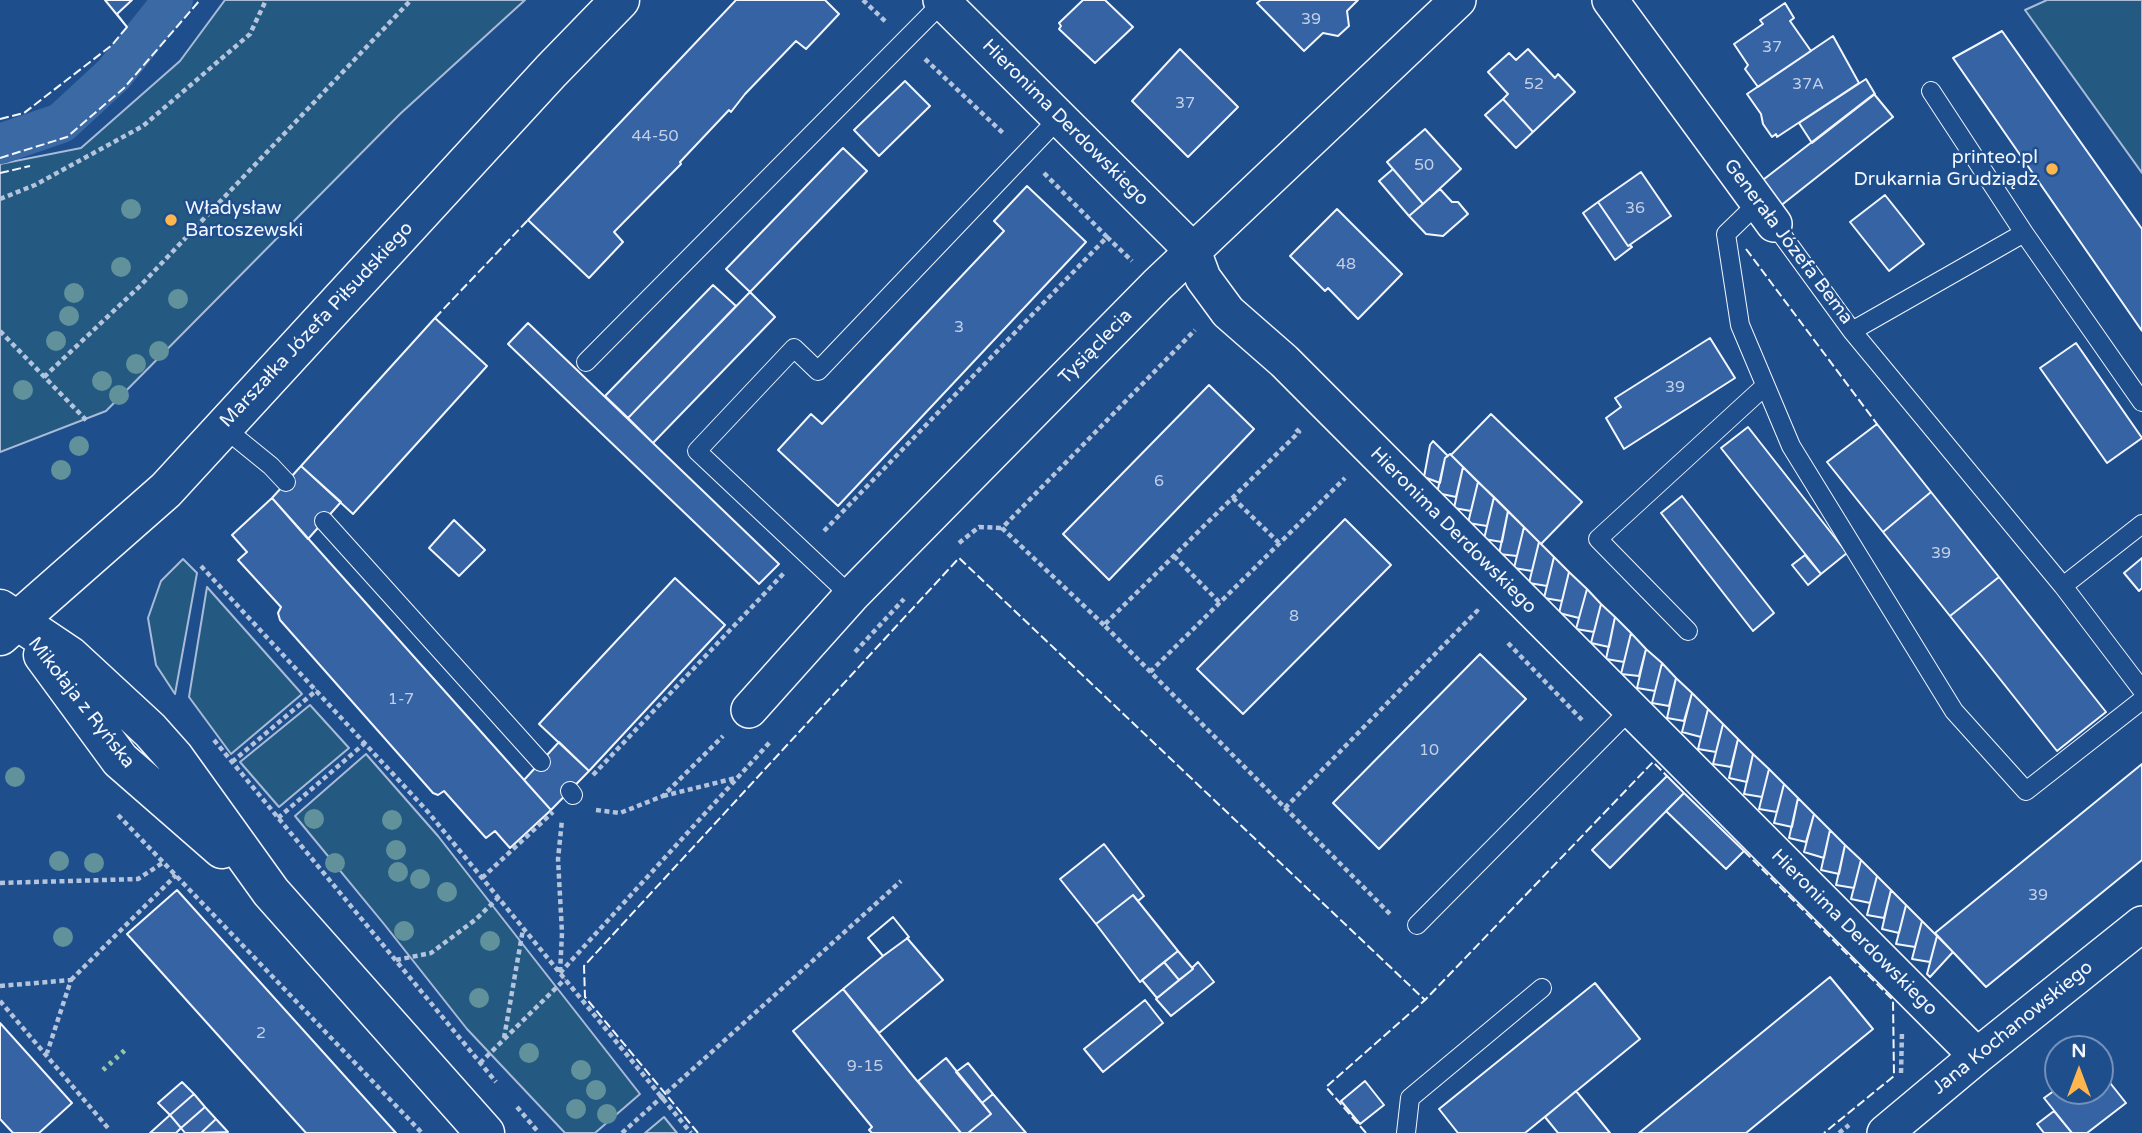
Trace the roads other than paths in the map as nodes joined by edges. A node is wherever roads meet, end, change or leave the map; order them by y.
1 (620, 0) edge
2 (1458, 0) edge
3 (1610, 0) edge
4 (942, 1) edge
5 (1931, 91) dead end
6 (1060, 117) junction
7 (1766, 214) junction
8 (2024, 233) junction
9 (1193, 250) junction
10 (1852, 331) junction
11 (586, 362) dead end
12 (1765, 386) junction
13 (2142, 402) edge
14 (223, 427) junction
15 (286, 482) dead end
16 (324, 521) dead end
17 (2142, 524) edge
18 (2063, 586) junction
19 (851, 596) junction
20 (4, 615) edge
21 (1688, 631) dead end
22 (2142, 690) edge
23 (2142, 700) edge
24 (1631, 709) junction
25 (749, 710) road end
26 (541, 762) dead end
27 (2142, 924) edge
28 (1417, 925) road end
29 (1542, 988) dead end
30 (1976, 1056) junction
31 (485, 1133) edge
32 (1406, 1133) edge
33 (1885, 1133) edge

1 - 14 main road, Marszałka Józefa Piłsudskiego
2 - 9 street, Tysiąclecia
3 - 7 street, Generała Józefa Bema
4 - 6 street, Hieronima Derdowskiego
4 - 11 lane
5 - 8 lane
6 - 9 street, Hieronima Derdowskiego
6 - 19 lane
7 - 10 lane, Generała Józefa Bema
7 - 12 lane
8 - 10 lane, Generała Józefa Bema
8 - 13 lane
9 - 19 street, Tysiąclecia
9 - 24 street, Hieronima Derdowskiego
10 - 18 lane
12 - 21 lane
12 - 23 lane
14 - 15 lane
14 - 20 main road, Marszałka Józefa Piłsudskiego
16 - 26 lane
17 - 18 lane
18 - 22 lane
19 - 25 street, Tysiąclecia
20 - 31 main road, Mikołaja z Ryńska
24 - 28 lane
24 - 30 street, Hieronima Derdowskiego
27 - 30 street, Jana Kochanowskiego
29 - 32 lane
30 - 33 street, Jana Kochanowskiego

